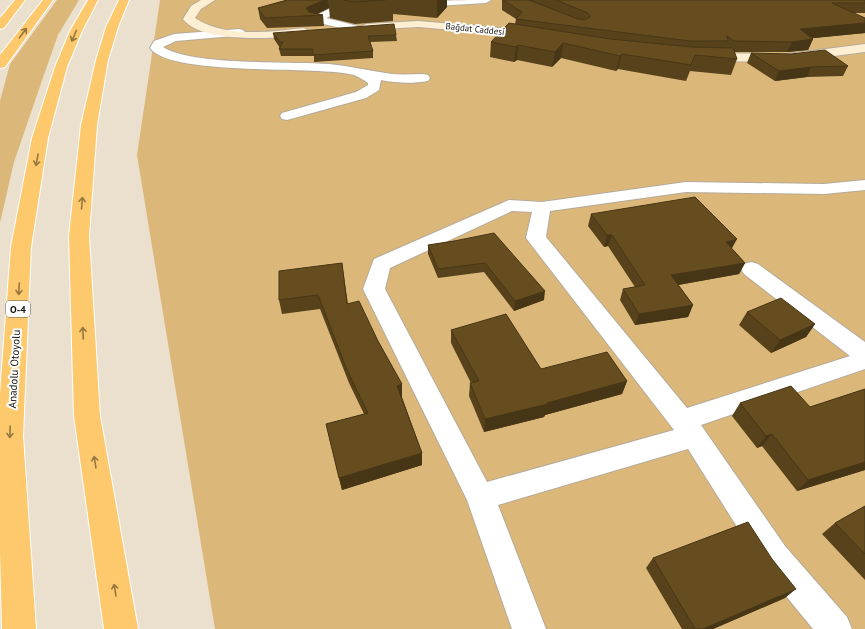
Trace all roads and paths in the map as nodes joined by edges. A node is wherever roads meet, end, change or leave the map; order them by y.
1 (20, 0) edge
2 (48, 0) edge
3 (124, 0) edge
4 (210, 0) edge
5 (486, 0) edge
6 (92, 1) edge
7 (408, 4) dead end
8 (369, 7) dead end
9 (0, 26) edge
10 (354, 28) junction
11 (240, 33) junction
12 (544, 38) edge
13 (865, 48) edge
14 (695, 57) edge
15 (0, 64) edge
16 (358, 72) junction
17 (423, 78) dead end
18 (287, 116) dead end
19 (865, 185) edge
20 (542, 207) junction
21 (751, 269) dead end
22 (865, 354) edge
23 (865, 360) edge
24 (688, 428) junction
25 (480, 497) junction
26 (19, 629) edge
27 (120, 629) edge
28 (529, 629) edge
29 (835, 629) edge

1 - 9 highway
15 -> 2 highway
27 -> 3 highway
4 - 11 main road, Bağdat Caddesi
5 - 7 street
6 -> 26 highway, Anadolu Otoyolu / O-4
8 - 10 street
10 - 11 main road, Bağdat Caddesi
10 - 12 main road, Bağdat Caddesi
11 - 16 street
13 - 14 main road
16 - 17 street
16 - 18 street
19 - 20 street
20 - 24 street
20 - 25 street
21 - 22 street
23 - 24 street
24 - 25 street
24 - 29 street
25 - 28 street

